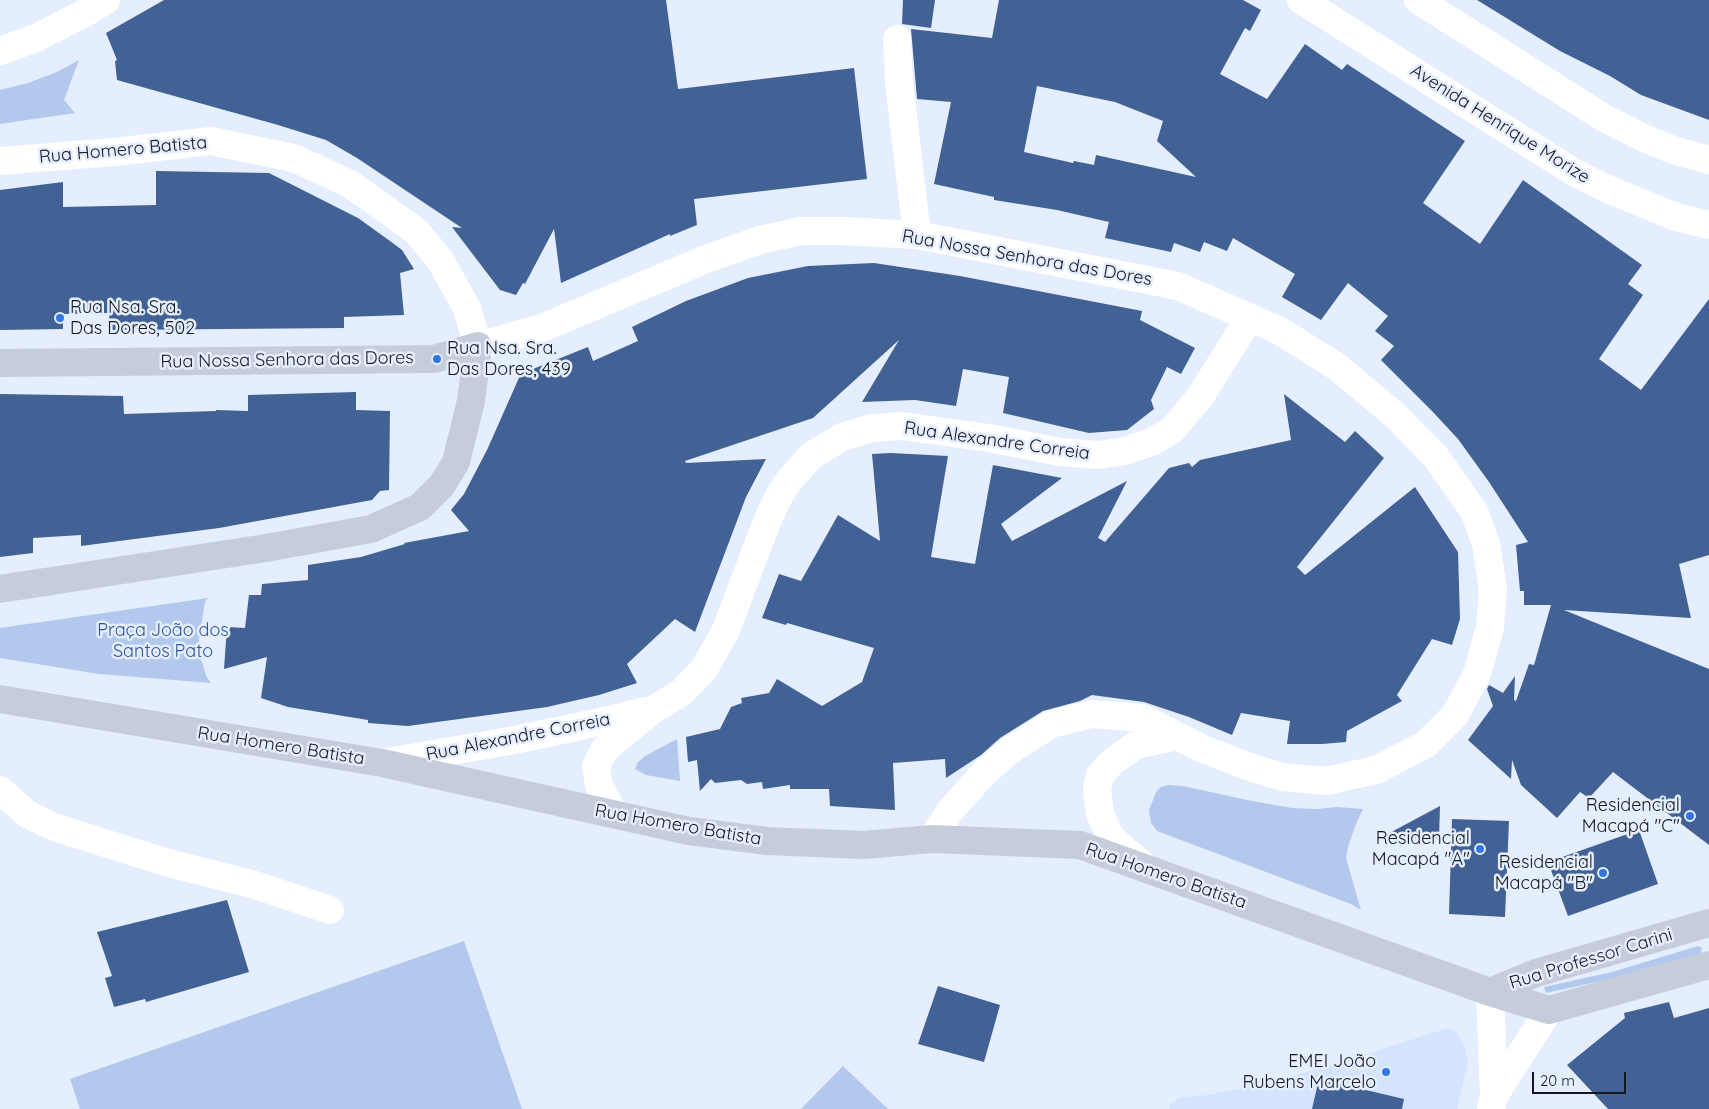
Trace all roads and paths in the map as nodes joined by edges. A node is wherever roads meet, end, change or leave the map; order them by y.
1 (106, 0) edge
2 (1301, 0) edge
3 (1418, 0) edge
4 (897, 39) dead end
5 (0, 51) edge
6 (1709, 160) edge
7 (0, 161) edge
8 (1709, 225) edge
9 (917, 235) junction
10 (1250, 317) junction
11 (478, 346) junction
12 (0, 363) edge
13 (0, 589) edge
14 (0, 699) edge
15 (654, 709) junction
16 (1177, 736) junction
17 (382, 762) junction
18 (0, 790) edge
19 (615, 815) junction
20 (932, 839) junction
21 (1146, 868) junction
22 (330, 910) dead end
23 (1709, 923) edge
24 (1709, 965) edge
25 (1490, 992) junction
26 (1549, 1010) junction
27 (1493, 1102) edge

1 - 5 street
2 - 8 street, Avenida Henrique Morize
3 - 6 street
4 - 9 street
7 - 11 street, Rua Homero Batista
9 - 10 street, Rua Nossa Senhora das Dores
9 - 11 street, Rua Nossa Senhora das Dores
10 - 15 street, Rua Alexandre Correia
10 - 16 street, Rua Nossa Senhora das Dores
11 - 12 main road, Rua Nossa Senhora das Dores
11 - 13 main road, Rua Homero Batista
14 - 17 main road, Rua Homero Batista
15 - 17 street, Rua Alexandre Correia
15 - 19 street, Rua Alexandre Correia
16 - 20 street, Rua Nossa Senhora das Dores
16 - 21 street
17 - 19 main road, Rua Homero Batista
18 - 22 street
19 - 20 main road, Rua Homero Batista
20 - 21 main road, Rua Homero Batista
21 - 25 main road, Rua Homero Batista
23 - 25 main road, Rua Professor Carini
24 - 26 main road, Rua Professor Carini
25 - 26 main road, Rua Professor Carini
25 - 27 street
26 - 27 street

